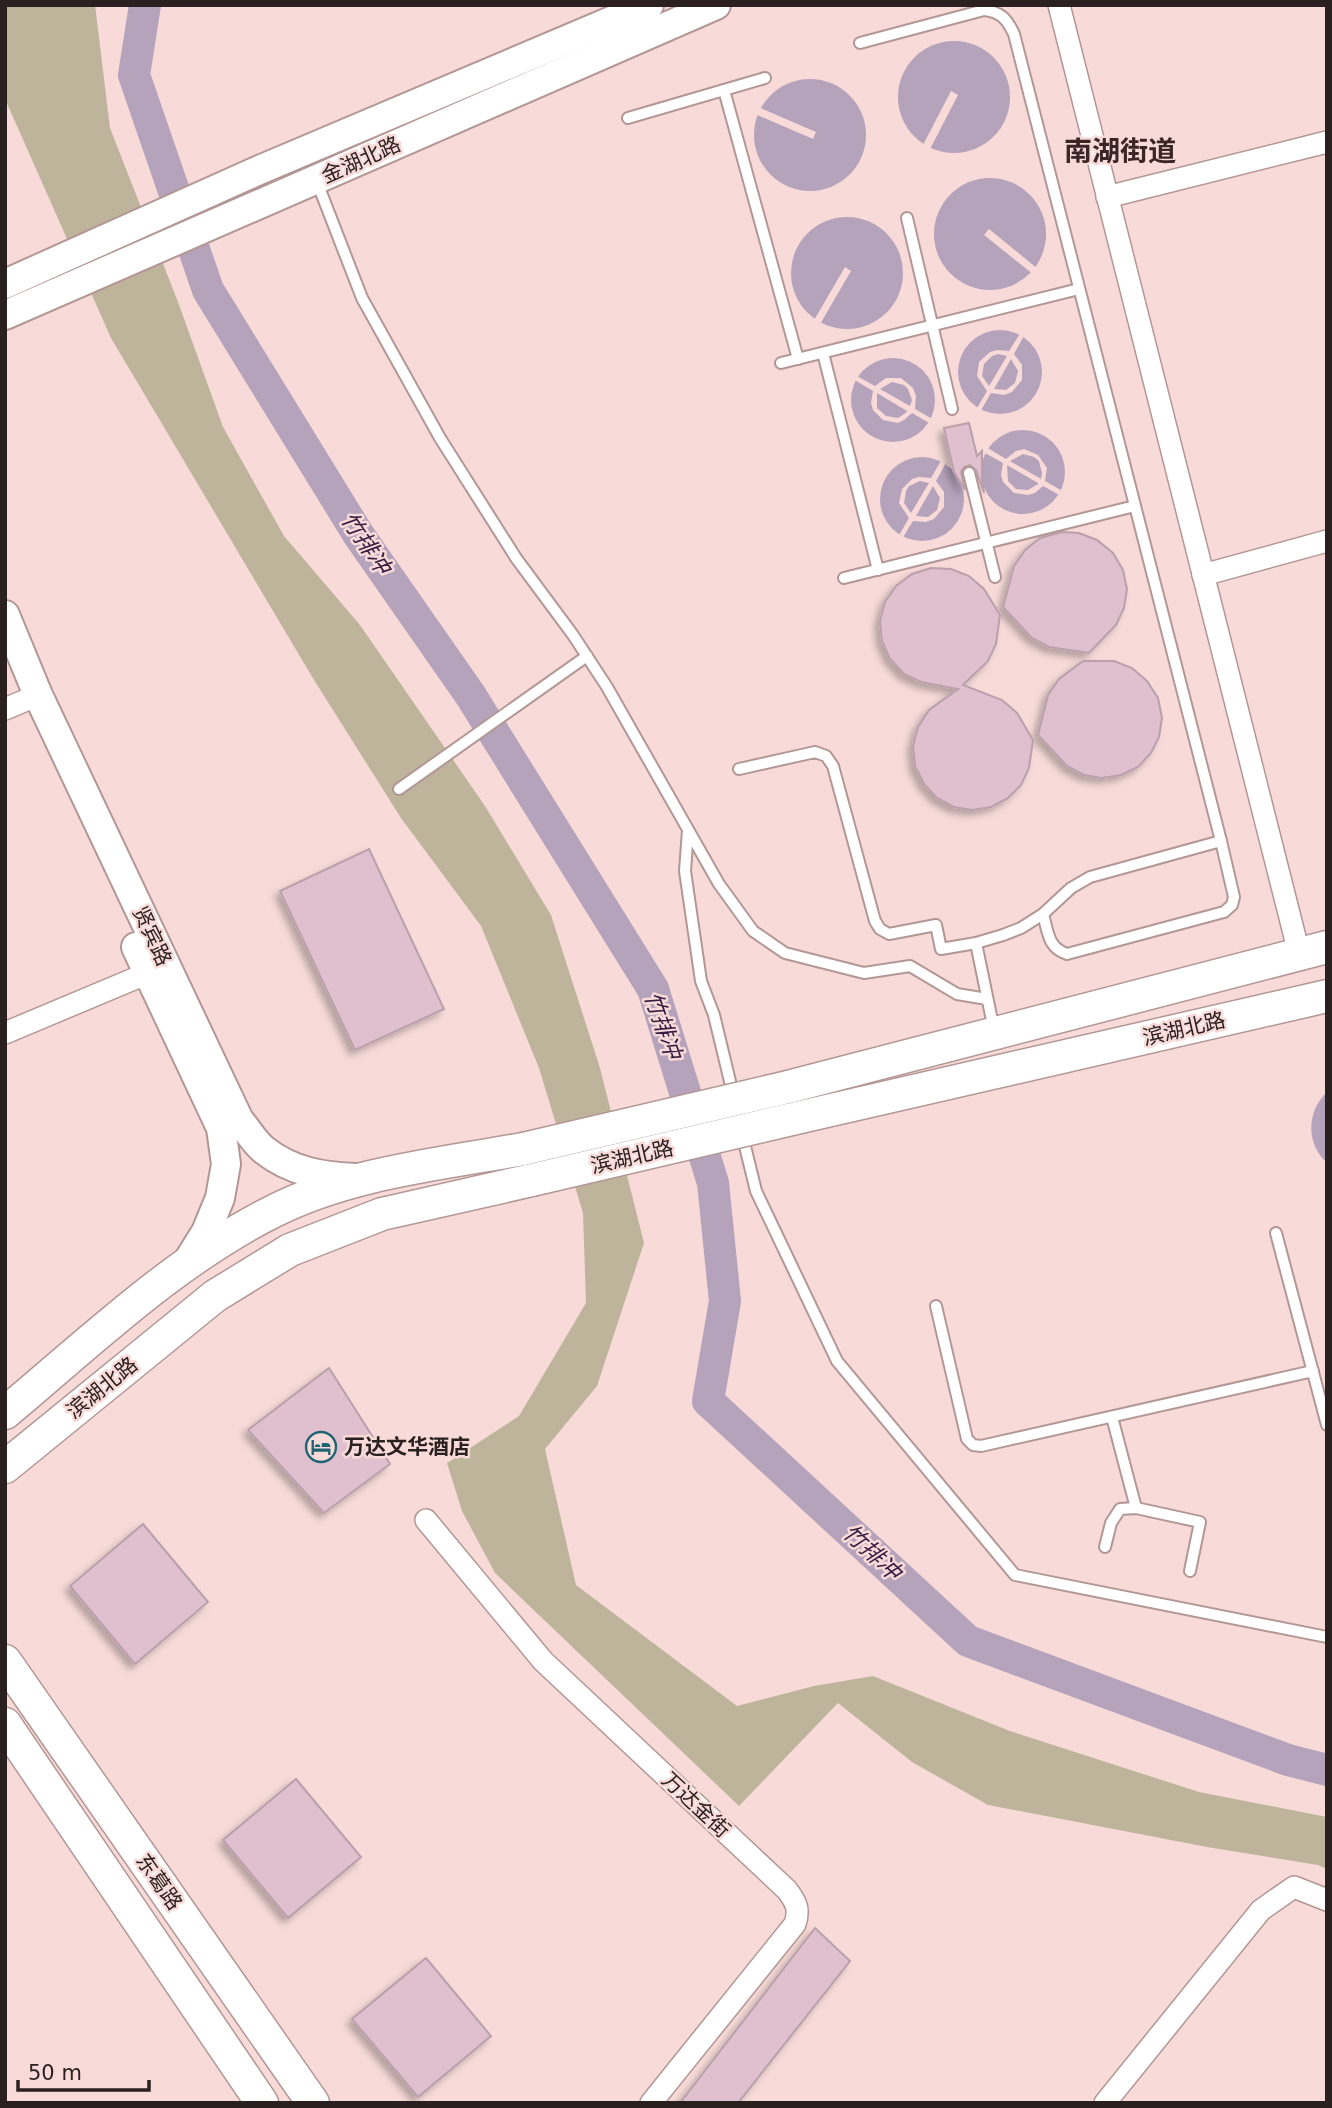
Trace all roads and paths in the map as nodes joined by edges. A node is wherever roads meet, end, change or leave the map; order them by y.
1 (649, 5) edge
2 (716, 5) edge
3 (1059, 5) edge
4 (860, 43) dead end
5 (765, 78) dead end
6 (724, 90) junction
7 (628, 118) dead end
8 (1327, 142) edge
9 (316, 179) junction
10 (1107, 197) junction
11 (907, 218) dead end
12 (5, 284) edge
13 (1079, 289) junction
14 (5, 315) edge
15 (932, 326) junction
16 (823, 353) junction
17 (798, 359) junction
18 (781, 363) dead end
19 (952, 409) dead end
20 (969, 473) dead end
21 (1135, 506) junction
22 (1327, 541) edge
23 (986, 543) junction
24 (878, 570) junction
25 (1203, 575) junction
26 (995, 577) dead end
27 (844, 579) dead end
28 (5, 615) edge
29 (587, 656) junction
30 (5, 665) edge
31 (22, 702) edge
32 (739, 769) dead end
33 (399, 789) dead end
34 (688, 830) junction
35 (1222, 841) junction
36 (1043, 915) junction
37 (975, 943) junction
38 (1313, 950) edge
39 (148, 973) junction
40 (1327, 996) edge
41 (987, 999) junction
42 (5, 1033) edge
43 (994, 1033) junction
44 (737, 1110) dead end
45 (740, 1123) dead end
46 (367, 1178) junction
47 (1276, 1233) dead end
48 (188, 1261) junction
49 (936, 1306) dead end
50 (1312, 1371) junction
51 (5, 1413) edge
52 (1112, 1417) junction
53 (1327, 1426) edge
54 (5, 1467) edge
55 (1136, 1508) junction
56 (426, 1521) dead end
57 (1105, 1547) dead end
58 (1190, 1571) dead end
59 (1327, 1637) edge
60 (5, 1661) edge
61 (5, 1724) edge
62 (1327, 1900) edge
63 (262, 2103) edge
64 (313, 2103) edge
65 (651, 2103) edge
66 (1105, 2103) edge

1 - 12 main road, 金湖北路
2 - 9 main road, 金湖北路
3 - 10 street
4 - 13 lane
5 - 6 lane
6 - 7 lane
6 - 17 lane
8 - 10 street
9 - 14 main road, 金湖北路
9 - 29 lane
10 - 25 street
11 - 15 lane
13 - 15 lane
13 - 21 lane
15 - 16 lane
15 - 19 lane
16 - 17 lane
16 - 24 lane
17 - 18 lane
20 - 23 lane
21 - 23 lane
21 - 35 lane
22 - 25 street
23 - 24 lane
23 - 26 lane
24 - 27 lane
25 - 38 street
28 - 31 main road, 贤宾路
29 - 33 lane
29 - 34 lane
30 - 31 main road, 贤宾路
31 - 39 main road, 贤宾路
31 - 46 main road, 贤宾路
32 - 37 lane
34 - 41 lane
34 - 44 lane
35 - 36 lane
35 - 36 lane
36 - 37 lane
37 - 41 lane
38 - 43 main road, 滨湖北路
39 - 42 street
39 - 48 main road, 贤宾路
40 - 54 main road, 滨湖北路, bridge
41 - 43 lane
43 - 46 main road, 滨湖北路, bridge
45 - 59 lane
46 - 48 main road, 滨湖北路
47 - 50 lane
48 - 51 main road, 滨湖北路
49 - 52 lane
50 - 52 lane
50 - 53 lane
52 - 55 lane
55 - 57 lane
55 - 58 lane
56 - 65 street, 万达金街
60 - 64 main road, 东葛路
61 - 63 main road, 东葛路
62 - 66 street

